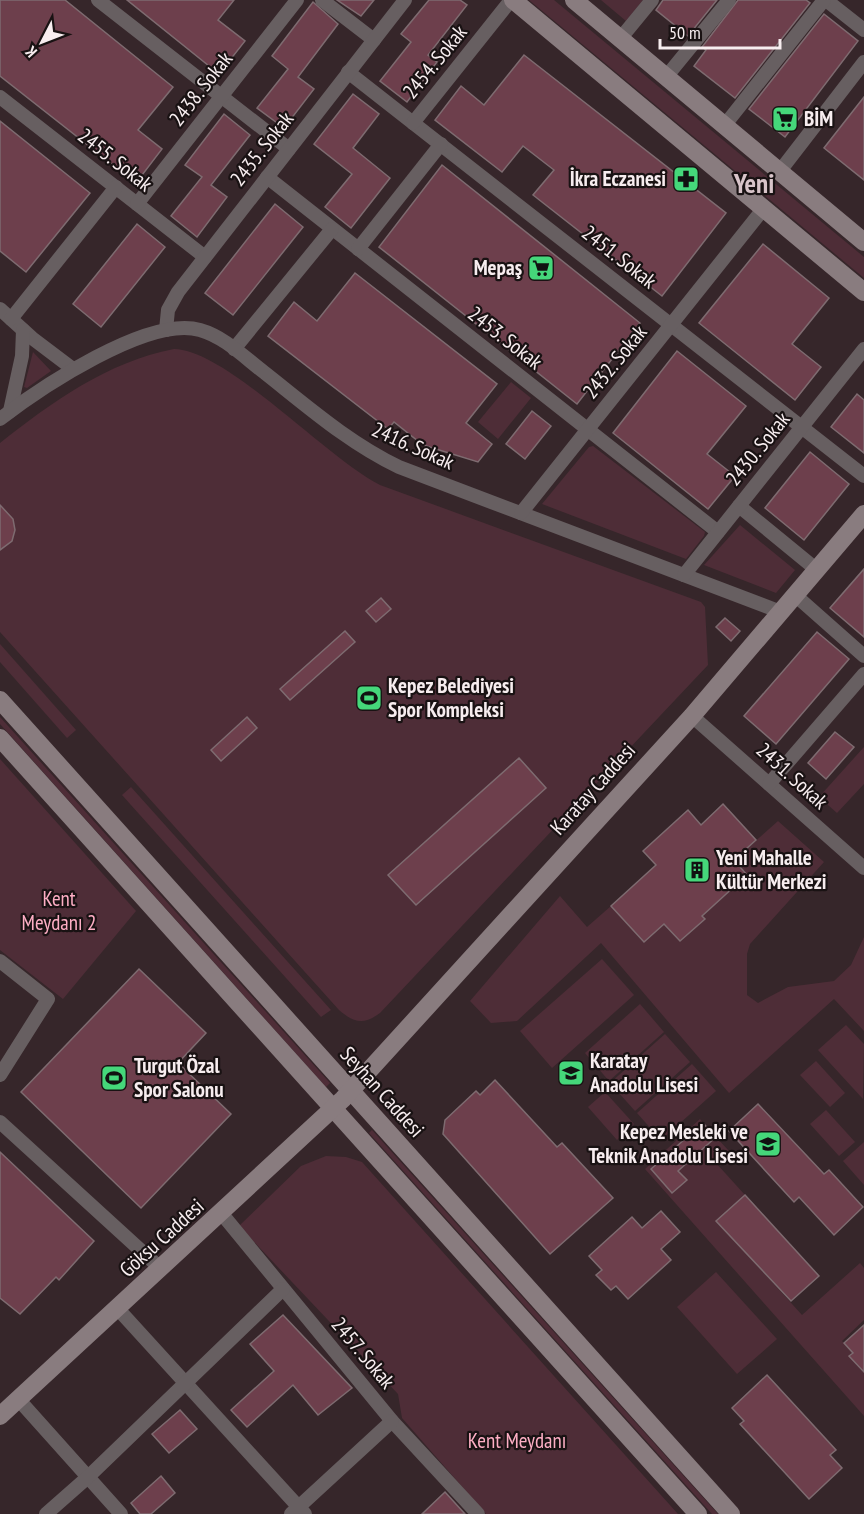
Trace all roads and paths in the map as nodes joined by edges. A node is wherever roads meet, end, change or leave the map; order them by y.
1 (98, 0) edge
2 (297, 0) edge
3 (322, 0) edge
4 (405, 0) edge
5 (512, 0) edge
6 (574, 0) edge
7 (652, 0) edge
8 (729, 0) edge
9 (825, 0) edge
10 (864, 30) edge
11 (620, 39) junction
12 (374, 40) junction
13 (864, 62) edge
14 (348, 72) junction
15 (666, 77) junction
16 (222, 96) junction
17 (0, 97) edge
18 (413, 123) junction
19 (724, 126) junction
20 (441, 144) junction
21 (289, 148) junction
22 (780, 171) junction
23 (267, 177) junction
24 (116, 187) junction
25 (137, 204) junction
26 (764, 208) junction
27 (332, 229) junction
28 (864, 242) edge
29 (358, 249) junction
30 (205, 257) junction
31 (864, 292) edge
32 (0, 309) edge
33 (11, 319) junction
34 (671, 324) junction
35 (22, 330) junction
36 (166, 330) junction
37 (234, 349) junction
38 (864, 349) edge
39 (73, 369) junction
40 (5, 415) edge
41 (802, 427) junction
42 (588, 429) junction
43 (864, 476) edge
44 (739, 506) junction
45 (521, 513) junction
46 (864, 514) edge
47 (718, 532) junction
48 (817, 570) junction
49 (684, 575) junction
50 (795, 595) junction
51 (781, 612) junction
52 (864, 656) edge
53 (864, 674) edge
54 (0, 700) edge
55 (692, 716) junction
56 (0, 738) edge
57 (770, 784) junction
58 (864, 868) edge
59 (0, 961) edge
60 (0, 1075) edge
61 (351, 1091) junction
62 (334, 1109) junction
63 (0, 1122) edge
64 (222, 1214) junction
65 (160, 1268) junction
66 (283, 1289) junction
67 (118, 1309) junction
68 (186, 1380) junction
69 (19, 1400) junction
70 (0, 1416) edge
71 (392, 1421) junction
72 (88, 1477) junction
73 (298, 1512) edge
74 (46, 1514) edge
75 (122, 1514) edge
76 (478, 1514) edge
77 (698, 1514) edge
78 (731, 1514) edge

1 - 16 street
2 - 16 street, 2438. Sokak
3 - 12 street
4 - 12 street, 2435. Sokak
5 - 18 street, 2454. Sokak
5 - 26 street
6 - 11 street
7 - 11 street
8 - 15 street
9 - 10 street
9 - 19 street
11 - 15 street
12 - 14 street, 2435. Sokak
13 - 22 street
14 - 18 street, 2451. Sokak
14 - 21 street, 2435. Sokak
15 - 19 street
16 - 21 street
16 - 25 street, 2438. Sokak
17 - 24 street, 2455. Sokak
18 - 20 street, 2451. Sokak
19 - 22 street
20 - 29 street
20 - 34 street, 2451. Sokak
21 - 23 street, 2435. Sokak
22 - 28 street
23 - 27 street, 2453. Sokak
23 - 30 street, 2435. Sokak
24 - 25 street, 2455. Sokak
24 - 33 street
25 - 30 street, 2455. Sokak
26 - 31 street
26 - 34 street, 2432. Sokak
27 - 29 street, 2453. Sokak
27 - 37 street
29 - 42 street, 2453. Sokak
30 - 36 street, 2435. Sokak
32 - 33 street
33 - 35 street
34 - 41 street, 2451. Sokak
34 - 42 street, 2432. Sokak
35 - 39 street
35 - 40 street
36 - 37 street, 2416. Sokak
36 - 39 street, 2416. Sokak
37 - 45 street, 2416. Sokak
38 - 41 street, 2430. Sokak
39 - 40 street, 2416. Sokak
41 - 43 street, 2451. Sokak
41 - 44 street, 2430. Sokak
42 - 45 street, 2432. Sokak
42 - 47 street, 2453. Sokak
44 - 47 street, 2430. Sokak
44 - 48 street
45 - 49 street, 2416. Sokak
46 - 48 street, Karatay Caddesi
47 - 49 street, 2430. Sokak
48 - 50 street, Karatay Caddesi
49 - 51 street, 2416. Sokak
50 - 51 street, Karatay Caddesi
50 - 52 street
51 - 55 street, Karatay Caddesi
53 - 57 street
54 - 61 street, Seyhan Caddesi
55 - 57 street, 2431. Sokak
55 - 61 street, Karatay Caddesi
56 - 62 street
57 - 58 street, 2431. Sokak
59 - 60 street
61 - 62 street, Göksu Caddesi
61 - 78 street, Seyhan Caddesi
62 - 64 street, Göksu Caddesi
62 - 77 street
63 - 65 street
64 - 65 street, Göksu Caddesi
64 - 66 street, 2457. Sokak
65 - 67 street, Göksu Caddesi
66 - 68 street
66 - 71 street, 2457. Sokak
67 - 68 street
67 - 69 street, Göksu Caddesi
68 - 72 street
68 - 73 street
69 - 70 street, Göksu Caddesi
69 - 72 street
71 - 73 street
71 - 76 street, 2457. Sokak
72 - 74 street
72 - 75 street

